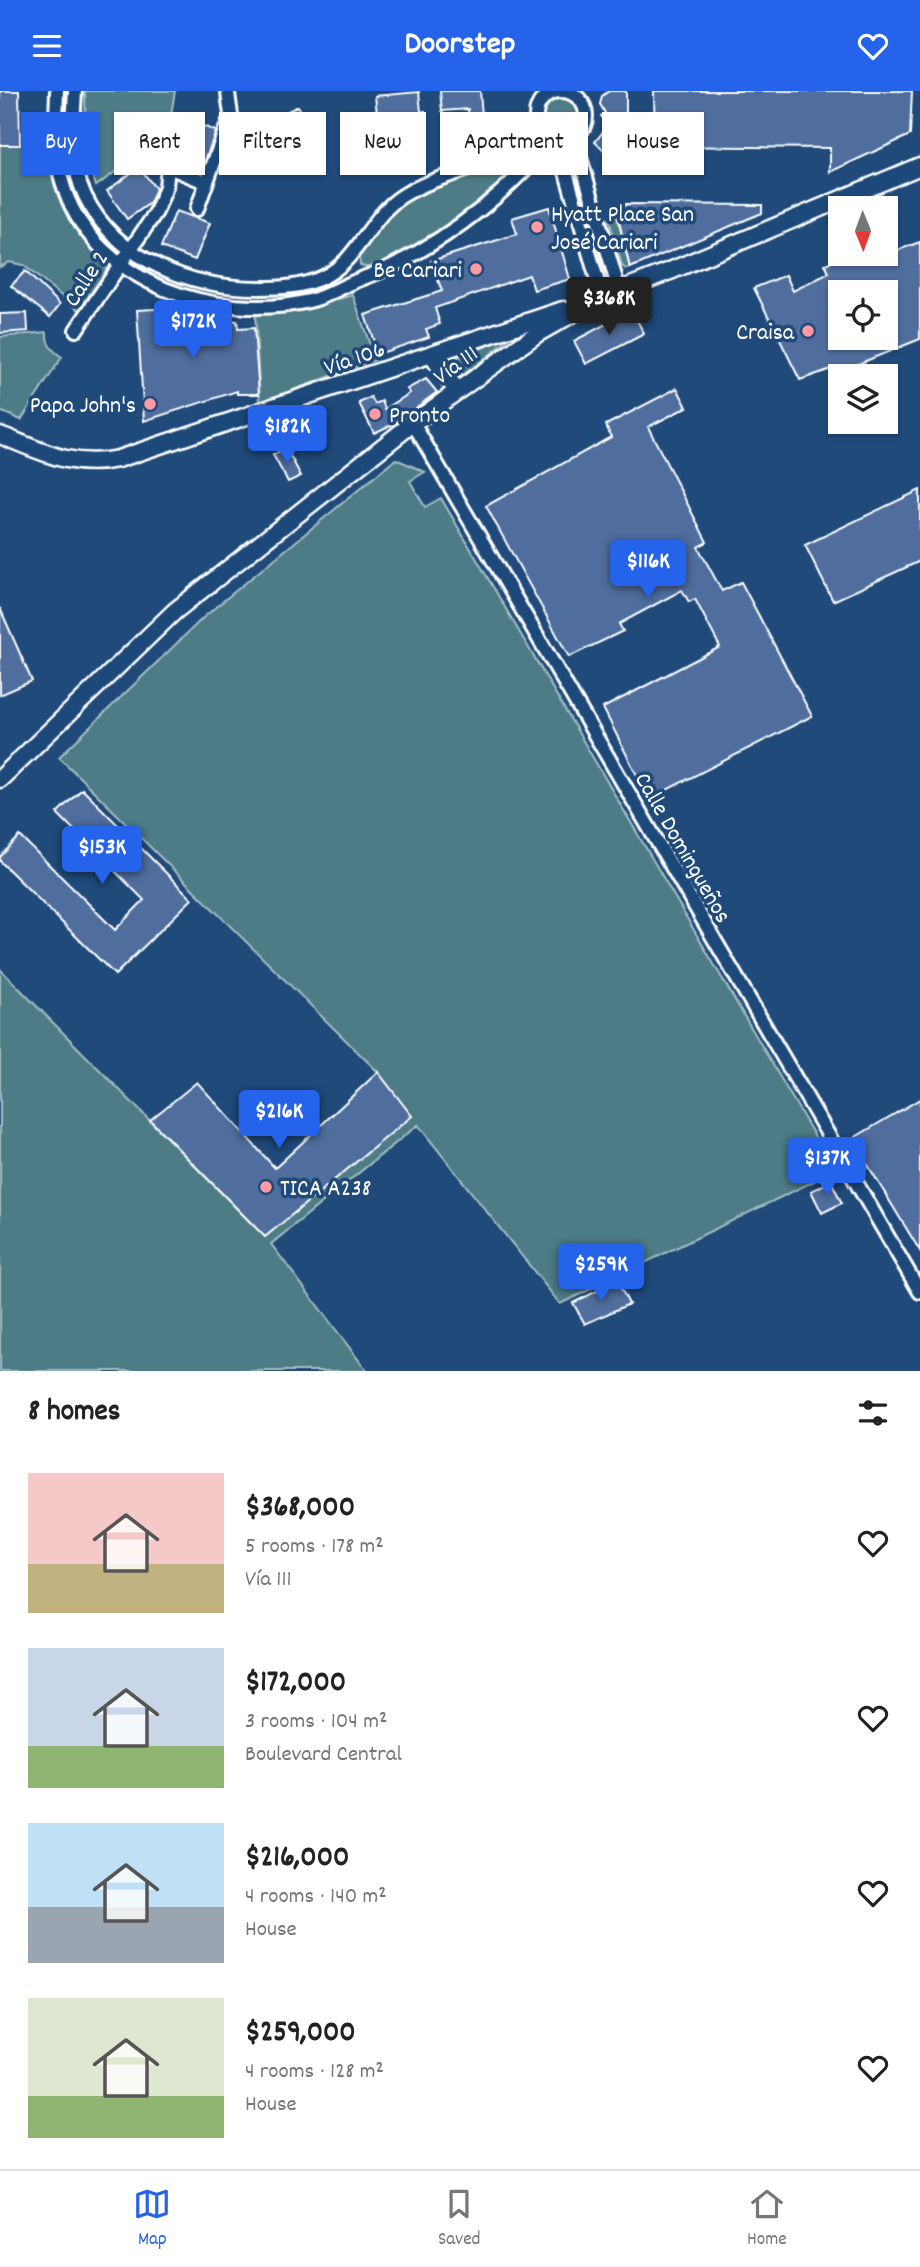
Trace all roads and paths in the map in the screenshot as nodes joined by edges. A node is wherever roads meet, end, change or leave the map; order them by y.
1 (57, 91) edge
2 (75, 91) edge
3 (590, 91) edge
4 (568, 92) edge
5 (228, 93) dead end
6 (543, 94) edge
7 (582, 103) junction
8 (537, 112) edge
9 (584, 112) edge
10 (916, 167) edge
11 (167, 175) edge
12 (189, 175) edge
13 (451, 175) edge
14 (519, 175) edge
15 (565, 175) edge
16 (585, 175) edge
17 (205, 182) junction
18 (197, 209) dead end
19 (130, 249) junction
20 (119, 265) junction
21 (338, 269) junction
22 (348, 285) junction
23 (619, 290) junction
24 (602, 297) junction
25 (76, 330) dead end
26 (431, 354) junction
27 (457, 391) junction
28 (413, 423) junction
29 (0, 435) edge
30 (0, 779) edge
31 (920, 1291) edge

1 - 20 street
2 - 19 street
3 - 7 street
4 - 6 street
4 - 7 street
5 - 17 street
6 - 8 street
7 - 9 street
10 - 23 main road, Vía 111
11 - 19 street, Calle 2
12 - 17 street
13 - 21 street
14 - 22 street
15 - 24 street
16 - 23 street
17 - 18 street
19 - 20 street, Calle 2
19 - 21 street
20 - 22 street
20 - 25 street, Calle 2
21 - 22 street
23 - 24 main road, Vía 111
24 - 26 main road, Vía 106
24 - 27 main road, Vía 111
26 - 27 main road
26 - 29 main road, Vía 106
27 - 28 main road, Vía 111
28 - 30 main road, Vía 111
28 - 31 street, Calle Domingueños

